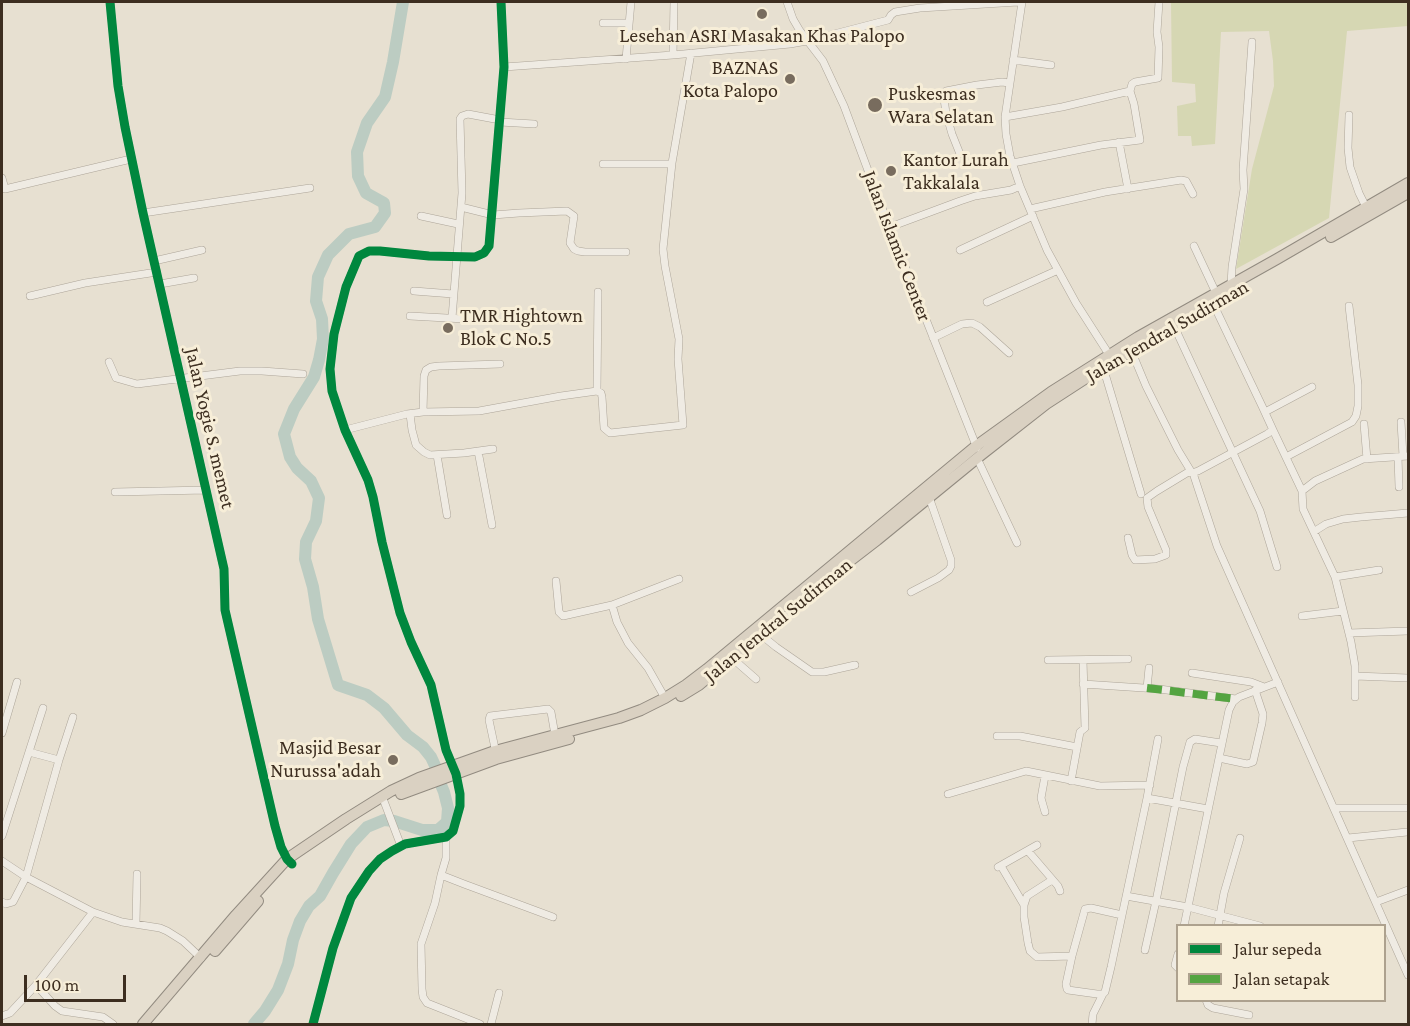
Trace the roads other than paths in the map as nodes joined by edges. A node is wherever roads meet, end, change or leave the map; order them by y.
1 (110, 2) edge
2 (501, 2) edge
3 (631, 2) edge
4 (674, 2) edge
5 (788, 2) edge
6 (1020, 2) edge
7 (1160, 2) edge
8 (603, 23) dead end
9 (629, 23) junction
10 (807, 41) junction
11 (1252, 42) dead end
12 (691, 53) junction
13 (673, 55) junction
14 (626, 59) junction
15 (1013, 60) junction
16 (1051, 65) dead end
17 (504, 67) junction
18 (1009, 83) junction
19 (1130, 91) junction
20 (1349, 115) dead end
21 (1005, 117) junction
22 (500, 121) junction
23 (534, 124) dead end
24 (1119, 142) junction
25 (960, 154) dead end
26 (131, 159) junction
27 (1013, 163) junction
28 (603, 164) dead end
29 (672, 164) junction
30 (2, 178) edge
31 (1408, 183) edge
32 (1020, 186) junction
33 (310, 188) dead end
34 (1128, 189) junction
35 (1408, 193) edge
36 (1192, 194) dead end
37 (461, 207) junction
38 (1366, 207) junction
39 (1030, 208) junction
40 (143, 213) junction
41 (493, 215) junction
42 (421, 216) dead end
43 (1033, 216) junction
44 (458, 224) junction
45 (890, 227) junction
46 (1194, 246) dead end
47 (202, 250) dead end
48 (960, 250) dead end
49 (626, 252) dead end
50 (456, 257) junction
51 (154, 261) junction
52 (1058, 270) junction
53 (157, 272) junction
54 (194, 278) dead end
55 (160, 284) junction
56 (1231, 285) junction
57 (414, 291) dead end
58 (598, 292) dead end
59 (453, 294) junction
60 (30, 296) dead end
61 (1213, 298) junction
62 (987, 302) dead end
63 (1349, 306) dead end
64 (410, 316) dead end
65 (452, 318) junction
66 (483, 320) dead end
67 (1174, 326) junction
68 (933, 338) junction
69 (1131, 350) junction
70 (1009, 353) dead end
71 (1111, 358) junction
72 (110, 362) dead end
73 (500, 364) dead end
74 (1103, 367) junction
75 (303, 374) dead end
76 (180, 377) junction
77 (1312, 387) dead end
78 (597, 391) junction
79 (423, 412) junction
80 (1265, 412) junction
81 (410, 414) junction
82 (1401, 422) dead end
83 (1364, 424) dead end
84 (345, 430) junction
85 (1273, 430) junction
86 (493, 449) dead end
87 (478, 451) junction
88 (978, 453) junction
89 (1232, 453) junction
90 (437, 455) junction
91 (1403, 456) edge
92 (1286, 457) junction
93 (1367, 459) junction
94 (1192, 472) junction
95 (1399, 487) dead end
96 (206, 490) junction
97 (1302, 491) junction
98 (115, 492) dead end
99 (1141, 494) dead end
100 (929, 497) junction
101 (1408, 513) edge
102 (447, 515) dead end
103 (492, 525) dead end
104 (1315, 531) junction
105 (1128, 538) dead end
106 (1017, 543) dead end
107 (1276, 567) dead end
108 (1379, 570) dead end
109 (1335, 577) junction
110 (679, 579) dead end
111 (556, 581) dead end
112 (911, 592) dead end
113 (612, 605) junction
114 (1343, 611) junction
115 (1302, 616) dead end
116 (1408, 631) edge
117 (1349, 633) junction
118 (760, 634) junction
119 (732, 658) junction
120 (1128, 659) dead end
121 (1048, 660) dead end
122 (1083, 660) junction
123 (855, 665) dead end
124 (1149, 668) dead end
125 (1192, 673) dead end
126 (1355, 676) junction
127 (1408, 678) edge
128 (756, 679) dead end
129 (16, 682) dead end
130 (1278, 682) junction
131 (1083, 684) junction
132 (1264, 687) junction
133 (1147, 688) junction
134 (1255, 690) junction
135 (1355, 697) dead end
136 (665, 698) junction
137 (1236, 699) junction
138 (43, 708) dead end
139 (73, 717) dead end
140 (2, 733) edge
141 (555, 735) junction
142 (997, 736) dead end
143 (1158, 739) dead end
144 (1221, 744) junction
145 (1077, 747) junction
146 (29, 752) junction
147 (497, 754) junction
148 (1219, 758) junction
149 (59, 760) junction
150 (450, 772) junction
151 (1046, 776) junction
152 (1071, 781) junction
153 (1150, 785) junction
154 (948, 794) dead end
155 (1147, 798) junction
156 (384, 799) junction
157 (1177, 802) junction
158 (1208, 808) junction
159 (1334, 808) junction
160 (1408, 808) edge
161 (1045, 812) dead end
162 (1407, 832) dead end
163 (2, 836) edge
164 (446, 837) junction
165 (1239, 838) dead end
166 (1348, 838) junction
167 (1037, 845) dead end
168 (401, 846) junction
169 (1028, 850) junction
170 (2, 861) edge
171 (290, 862) junction
172 (137, 874) dead end
173 (441, 874) junction
174 (26, 877) junction
175 (1052, 880) junction
176 (1408, 890) edge
177 (1060, 891) dead end
178 (1126, 896) junction
179 (1156, 901) junction
180 (2, 902) edge
181 (1376, 902) junction
182 (1024, 905) junction
183 (1188, 907) junction
184 (93, 912) junction
185 (1122, 915) junction
186 (1220, 915) junction
187 (554, 917) dead end
188 (136, 924) junction
189 (1184, 924) edge
190 (1218, 924) edge
191 (1253, 924) edge
192 (1386, 924) edge
193 (1386, 925) edge
194 (1145, 950) dead end
195 (1408, 950) edge
196 (1398, 952) junction
197 (1072, 956) junction
198 (201, 958) junction
199 (1408, 975) edge
200 (36, 985) junction
201 (499, 993) dead end
202 (1103, 994) junction
203 (1207, 1002) edge
204 (1249, 1015) dead end
205 (2, 1016) edge
206 (150, 1023) edge
207 (114, 1024) edge
208 (313, 1024) edge
209 (480, 1024) edge
210 (492, 1024) edge
211 (1092, 1024) edge

1 - 26 street, Jalan Yogie S. memet
2 - 17 street
3 - 9 street
4 - 13 street
5 - 10 street, Jalan Islamic Center
6 - 10 street
6 - 15 street
7 - 19 street
8 - 9 street
9 - 14 street
10 - 12 street
10 - 45 street, Jalan Islamic Center
11 - 56 street
12 - 13 street
12 - 29 street
13 - 14 street
14 - 17 street
15 - 16 street
15 - 18 street
17 - 22 street
18 - 21 street
18 - 25 street
19 - 21 street
19 - 24 street
20 - 38 street
21 - 27 street
22 - 23 street
22 - 37 street
22 - 41 street
24 - 27 street
24 - 34 street
26 - 30 street
26 - 40 street, Jalan Yogie S. memet
27 - 32 street
28 - 29 street
29 - 78 street
31 - 38 highway, Jalan Jendral Sudirman
32 - 39 street
32 - 45 street
33 - 40 street
34 - 36 street
34 - 39 street
35 - 61 highway, Jalan Jendral Sudirman
37 - 41 street
37 - 44 street
38 - 56 highway, Jalan Jendral Sudirman
39 - 43 street
40 - 51 street, Jalan Yogie S. memet
41 - 49 street
41 - 50 street
42 - 44 street
43 - 48 street
43 - 52 street
44 - 50 street
45 - 68 street, Jalan Islamic Center
46 - 61 street
47 - 51 street
50 - 59 street
50 - 84 street
51 - 53 street, Jalan Yogie S. memet
52 - 62 street
52 - 71 street
53 - 55 street, Jalan Yogie S. memet
53 - 60 street
54 - 55 street
55 - 76 street, Jalan Yogie S. memet
56 - 61 highway, Jalan Jendral Sudirman
57 - 59 street
58 - 78 street
59 - 65 street
61 - 67 highway, Jalan Jendral Sudirman
61 - 71 highway, Jalan Jendral Sudirman
61 - 80 street
63 - 92 street
64 - 65 street
65 - 66 street
67 - 69 highway, Jalan Jendral Sudirman
67 - 89 street
68 - 70 street
68 - 88 street, Jalan Islamic Center
69 - 71 highway, Jalan Jendral Sudirman
69 - 94 street
71 - 74 highway, Jalan Jendral Sudirman
71 - 88 highway, Jalan Jendral Sudirman
72 - 76 street
73 - 79 street
74 - 88 highway, Jalan Jendral Sudirman
74 - 99 street
75 - 76 street
76 - 96 street, Jalan Yogie S. memet
77 - 80 street
78 - 79 street
79 - 81 street
80 - 85 street
81 - 84 street
81 - 90 street
82 - 91 street
83 - 93 street
84 - 150 street
85 - 89 street
85 - 92 street
86 - 87 street
87 - 90 street
87 - 103 street
88 - 100 highway, Jalan Jendral Sudirman
88 - 106 street, Jalan Islamic Center
88 - 136 highway, Jalan Jendral Sudirman
89 - 94 street
89 - 107 street
90 - 102 street
91 - 93 street
91 - 95 street
92 - 97 street
93 - 97 street
94 - 105 street
94 - 130 street
96 - 98 street
96 - 171 street, Jalan Yogie S. memet
97 - 104 street
100 - 112 street
100 - 118 highway, Jalan Jendral Sudirman
101 - 104 street
104 - 109 street
108 - 109 street
109 - 114 street
110 - 113 street
111 - 113 street
113 - 136 street
114 - 115 street
114 - 117 street
116 - 117 street
117 - 126 street
118 - 119 highway, Jalan Jendral Sudirman
118 - 123 street
119 - 128 street
119 - 147 highway, Jalan Jendral Sudirman
120 - 122 street
121 - 122 street
122 - 131 street
124 - 133 street
125 - 132 street
126 - 127 street
126 - 135 street
129 - 140 street
130 - 132 street
130 - 159 street
131 - 133 street
131 - 145 street
132 - 134 street
133 - 137 street
134 - 137 street
134 - 148 street
136 - 141 highway, Jalan Jendral Sudirman
137 - 144 street
138 - 146 street
139 - 149 street
141 - 147 highway, Jalan Jendral Sudirman
141 - 147 street
142 - 145 street
143 - 153 street
144 - 148 street
144 - 157 street
145 - 152 street
146 - 149 street
146 - 163 street
147 - 150 highway, Jalan Jendral Sudirman
148 - 158 street
149 - 174 street
150 - 156 highway, Jalan Jendral Sudirman
150 - 164 street
151 - 152 street
151 - 154 street
151 - 161 street
152 - 153 street
153 - 155 street
155 - 157 street
155 - 178 street
156 - 168 street
156 - 171 highway, Jalan Jendral Sudirman
157 - 158 street
157 - 179 street
158 - 183 street
159 - 160 street
159 - 166 street
162 - 166 street
164 - 168 street
164 - 173 street
165 - 186 street
166 - 181 street
167 - 169 street
168 - 208 street
169 - 175 street
169 - 182 street
170 - 174 street
171 - 198 highway, Jalan Jendral Sudirman
171 - 206 highway, Jalan Jendral Sudirman
172 - 188 street
173 - 187 street
173 - 209 street
174 - 180 street
174 - 184 street
175 - 177 street
175 - 182 street
176 - 181 street
178 - 179 street
178 - 185 street
179 - 183 street
179 - 194 street
181 - 192 street
182 - 197 street
183 - 186 street
183 - 189 street
184 - 188 street
184 - 200 street
185 - 197 street
185 - 202 street
186 - 190 street
186 - 191 street
188 - 198 street
193 - 196 street
195 - 196 street
196 - 199 street
197 - 202 street
198 - 206 highway, Jalan Jendral Sudirman
200 - 205 street
200 - 207 street
201 - 210 street
202 - 211 street
203 - 204 street

